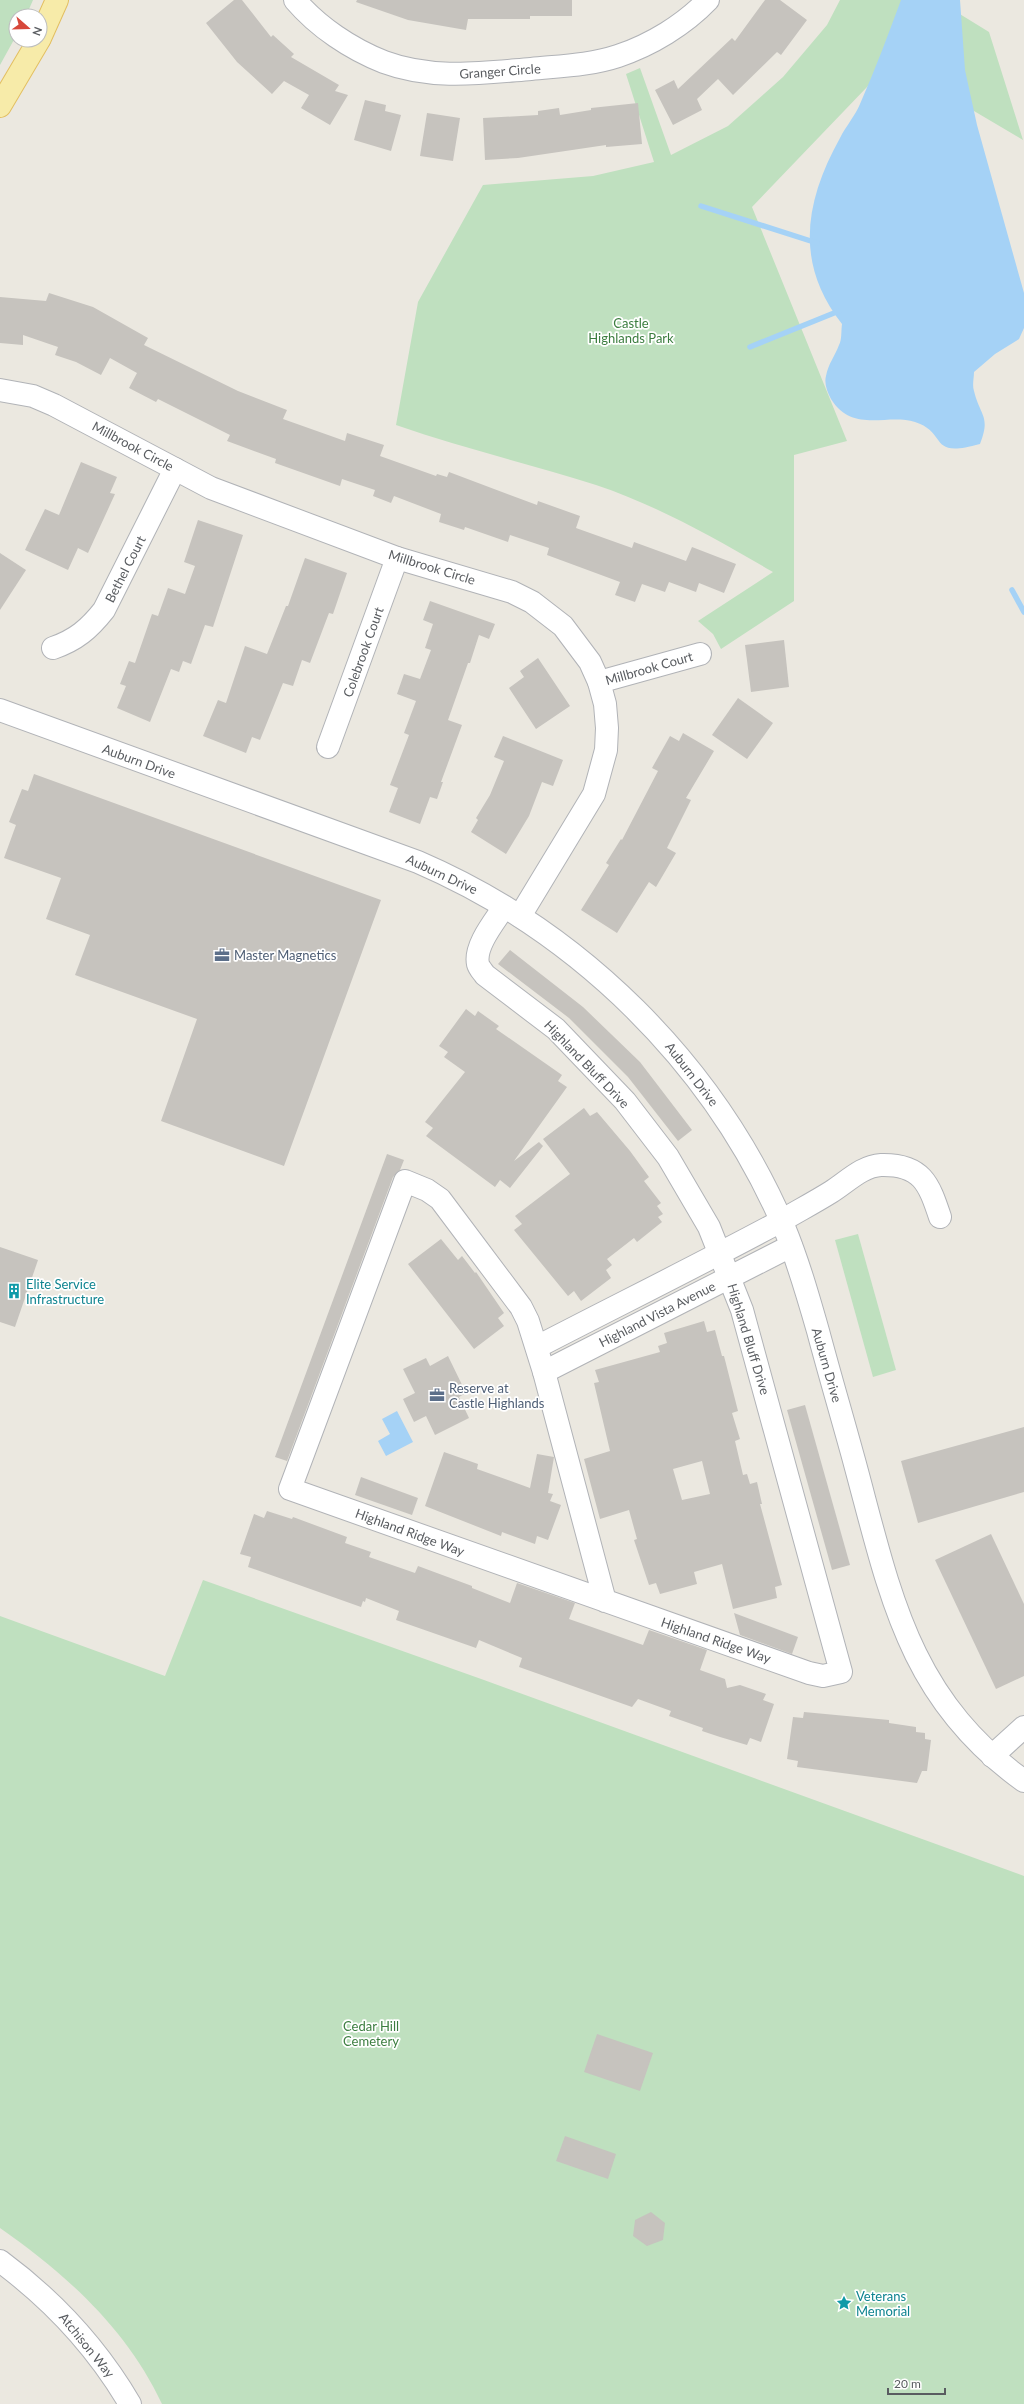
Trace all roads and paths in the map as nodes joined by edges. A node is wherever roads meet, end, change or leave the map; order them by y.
1 (57, 0) edge
2 (295, 0) edge
3 (708, 0) edge
4 (48, 20) edge
5 (34, 48) edge
6 (0, 106) edge
7 (0, 390) edge
8 (175, 469) junction
9 (397, 558) junction
10 (53, 648) dead end
11 (700, 654) dead end
12 (599, 682) junction
13 (0, 710) edge
14 (328, 747) dead end
15 (512, 911) junction
16 (940, 1217) dead end
17 (781, 1221) junction
18 (791, 1246) junction
19 (720, 1252) junction
20 (730, 1277) junction
21 (537, 1347) junction
22 (544, 1372) junction
23 (605, 1601) junction
24 (841, 1672) joint
25 (1024, 1727) edge
26 (992, 1756) junction
27 (1024, 1781) edge
28 (0, 2262) edge
29 (130, 2404) edge

1 - 4 main road
2 - 3 street, Granger Circle
5 - 6 main road
7 - 8 street, Millbrook Circle
8 - 9 street, Millbrook Circle
8 - 10 street, Bethel Court
9 - 12 street, Millbrook Circle
9 - 14 street, Colebrook Court
11 - 12 street, Millbrook Court
12 - 15 street, Millbrook Circle
13 - 15 street, Auburn Drive
15 - 17 street, Auburn Drive
15 - 19 street, Highland Bluff Drive
16 - 17 street, Highland Vista Avenue
17 - 18 street, Auburn Drive
17 - 19 street, Highland Vista Avenue
18 - 20 street, Highland Vista Avenue
18 - 26 street, Auburn Drive
19 - 20 street, Highland Bluff Drive
19 - 21 street, Highland Vista Avenue
20 - 22 street, Highland Vista Avenue
20 - 24 street, Highland Bluff Drive
21 - 22 street
21 - 23 street, Highland Ridge Way
22 - 23 street
23 - 24 street, Highland Ridge Way
25 - 26 street
26 - 27 street, Auburn Drive
28 - 29 street, Atchison Way

